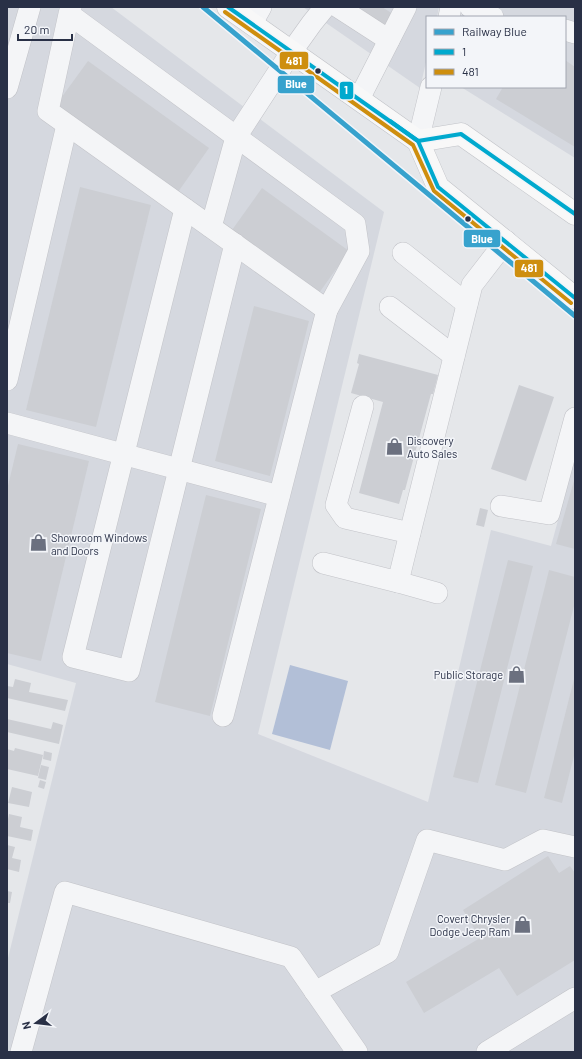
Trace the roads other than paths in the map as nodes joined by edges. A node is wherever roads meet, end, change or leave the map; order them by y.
1 (30, 7) edge
2 (228, 7) edge
3 (325, 7) edge
4 (338, 7) edge
5 (406, 7) edge
6 (470, 7) edge
7 (70, 10) edge
8 (256, 15) edge
9 (491, 16) edge
10 (389, 40) junction
11 (292, 51) junction
12 (7, 88) edge
13 (431, 88) edge
14 (359, 98) junction
15 (67, 125) junction
16 (236, 136) junction
17 (418, 141) junction
18 (185, 209) junction
19 (575, 214) edge
20 (211, 227) junction
21 (506, 241) junction
22 (235, 244) junction
23 (403, 253) dead end
24 (575, 298) edge
25 (467, 304) junction
26 (390, 307) dead end
27 (327, 310) junction
28 (454, 356) junction
29 (7, 380) edge
30 (363, 406) dead end
31 (575, 418) edge
32 (7, 423) edge
33 (124, 455) junction
34 (179, 470) junction
35 (279, 496) junction
36 (501, 506) dead end
37 (410, 534) junction
38 (323, 563) dead end
39 (398, 582) junction
40 (437, 593) dead end
41 (223, 716) dead end
42 (575, 847) edge
43 (315, 992) junction
44 (575, 998) edge
45 (21, 1052) edge
46 (357, 1052) edge
47 (487, 1052) edge

1 - 12 street
2 - 8 main road
3 - 11 street
4 - 10 street
5 - 10 street
6 - 9 street
7 - 15 street
7 - 16 street
8 - 11 main road
10 - 14 street
11 - 14 main road
11 - 16 street
13 - 17 street
14 - 17 main road
15 - 18 street
15 - 29 street
16 - 20 street
16 - 27 street
17 - 19 main road
17 - 21 main road
18 - 20 street
18 - 33 street
20 - 22 street
21 - 24 main road
21 - 25 street
22 - 27 street
22 - 34 street
23 - 25 street
25 - 28 street
26 - 28 street
27 - 35 street
28 - 37 street
30 - 37 street
31 - 36 street
32 - 33 street
33 - 34 street
33 - 34 street
34 - 35 street
35 - 41 street
37 - 39 street
38 - 39 street
39 - 40 street
42 - 43 street
43 - 45 street
43 - 46 street
44 - 47 street

